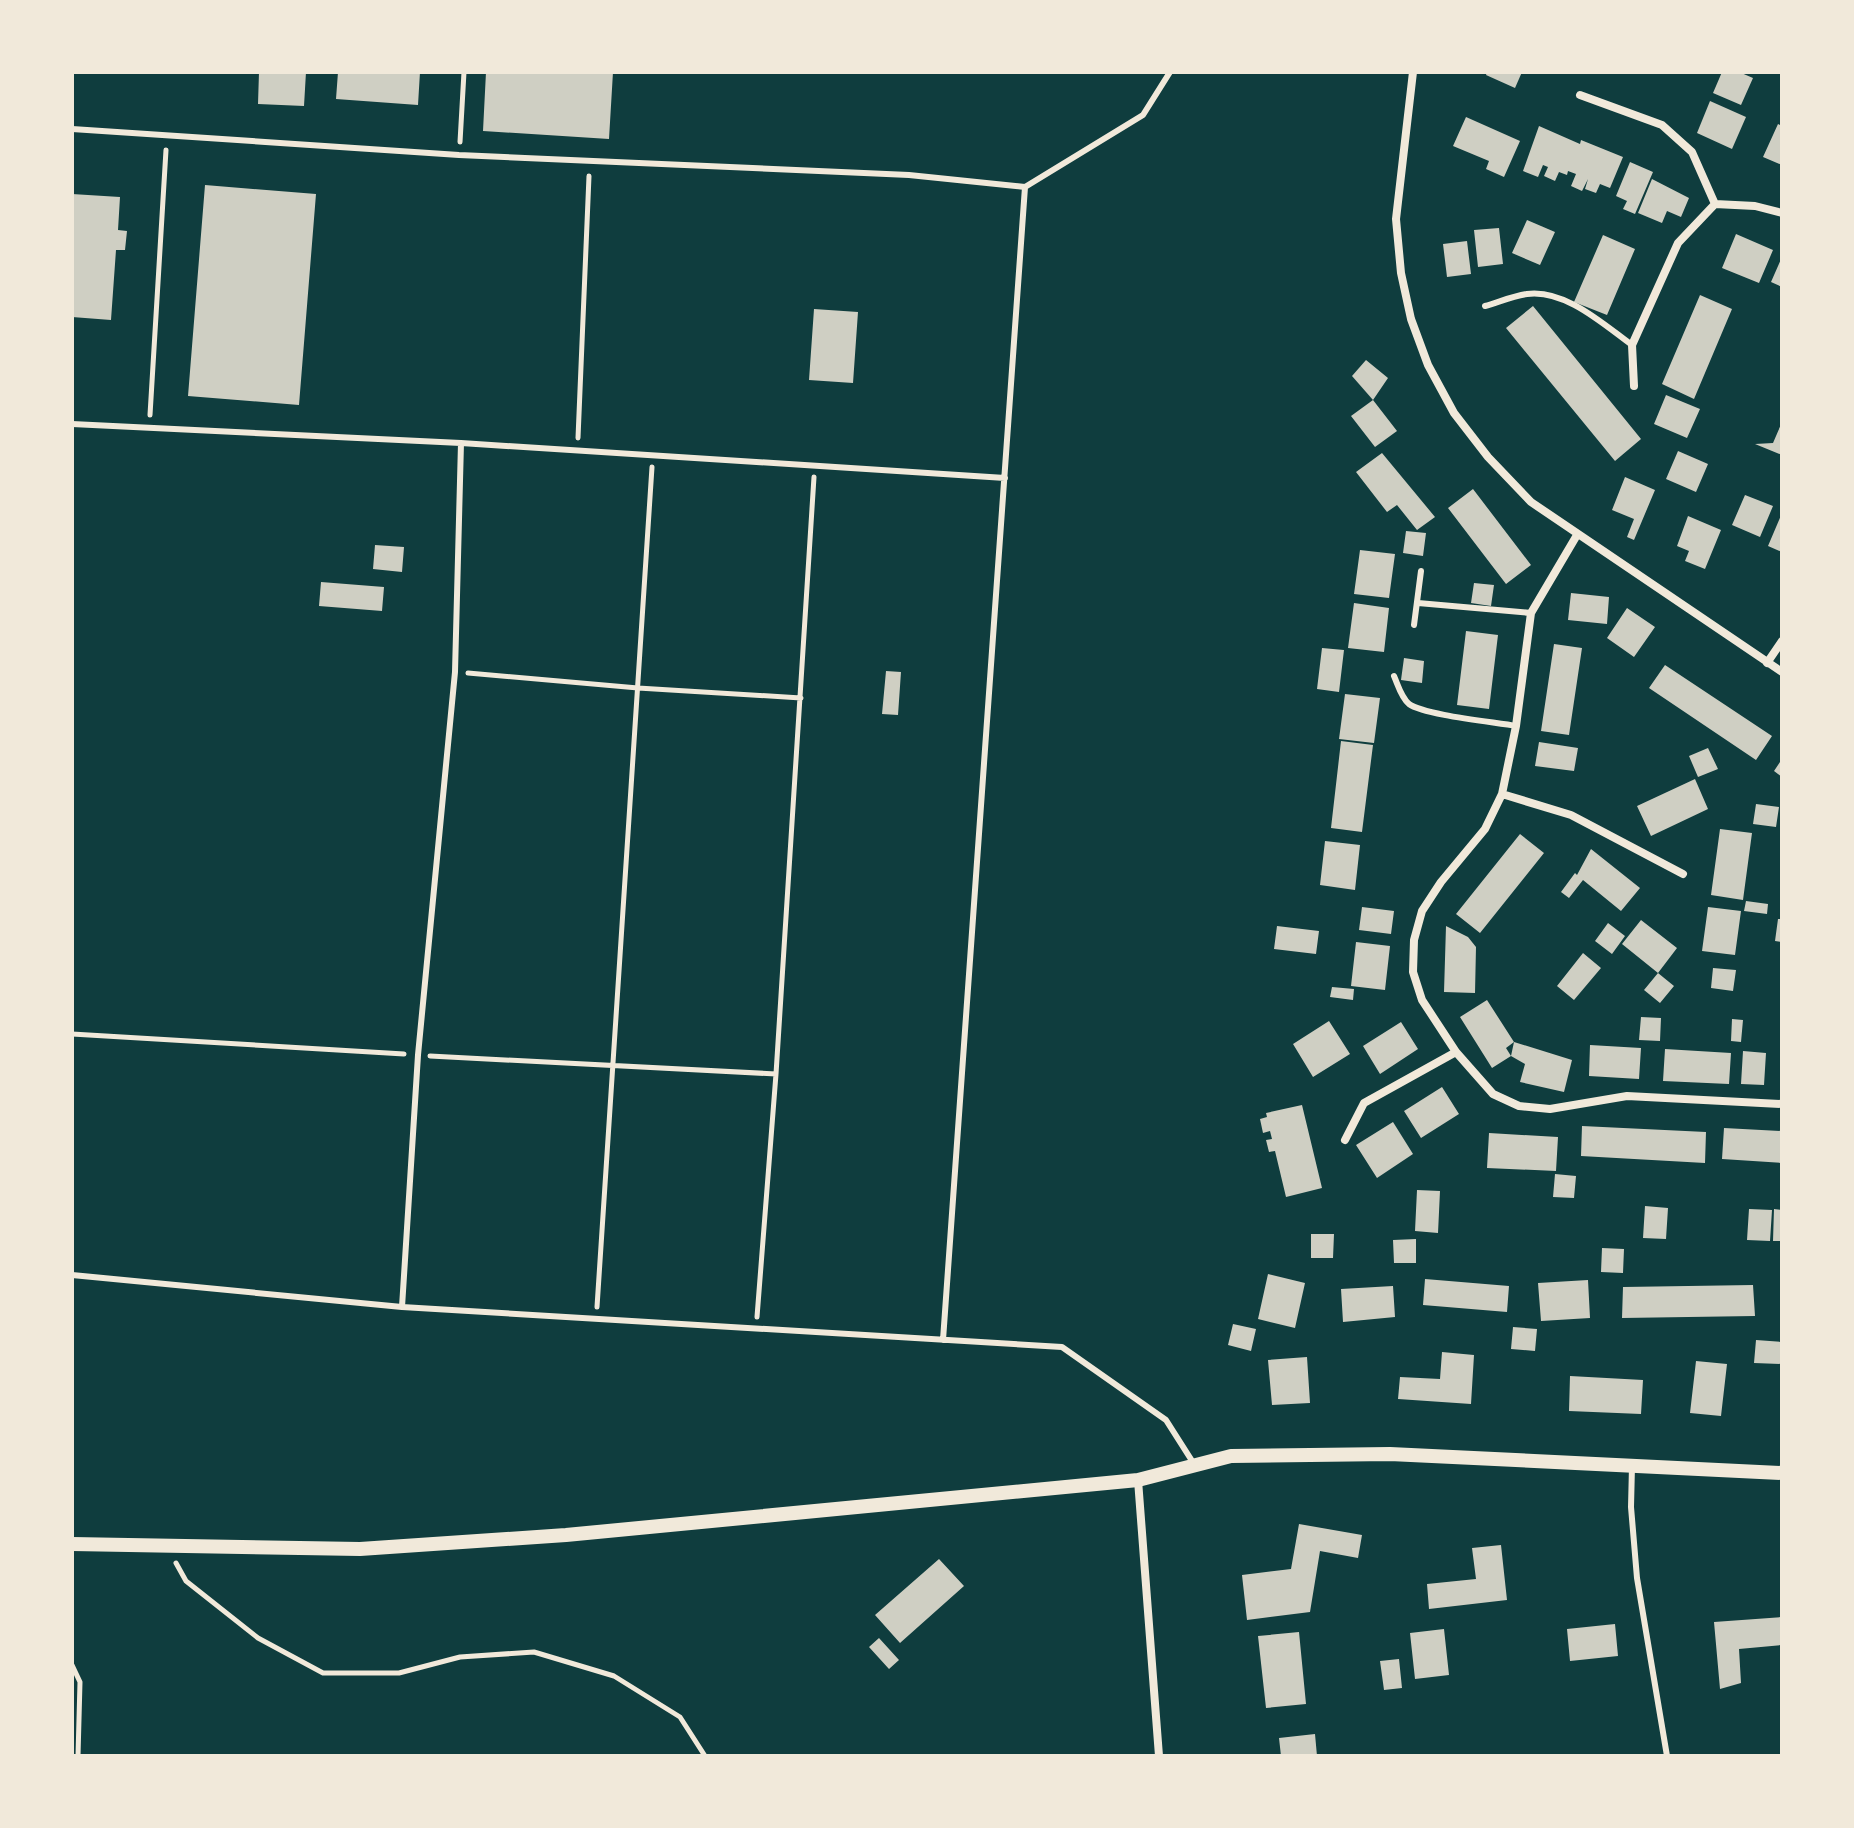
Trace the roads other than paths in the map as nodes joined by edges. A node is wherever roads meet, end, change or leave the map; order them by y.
1 (1159, 72) edge
2 (1170, 72) edge
3 (1413, 72) edge
4 (1165, 82) junction
5 (1580, 95) dead end
6 (72, 129) edge
7 (1025, 187) junction
8 (1715, 204) junction
9 (1782, 213) edge
10 (1485, 306) dead end
11 (1632, 345) junction
12 (1634, 386) dead end
13 (72, 424) edge
14 (461, 443) junction
15 (1005, 478) junction
16 (1577, 535) junction
17 (1421, 571) dead end
18 (1418, 603) junction
19 (1531, 613) junction
20 (1414, 625) dead end
21 (1782, 641) edge
22 (1767, 663) junction
23 (1782, 672) edge
24 (1394, 676) dead end
25 (1516, 726) junction
26 (1502, 794) junction
27 (1683, 874) dead end
28 (1456, 1052) junction
29 (1782, 1104) edge
30 (1345, 1140) dead end
31 (72, 1275) edge
32 (402, 1307) junction
33 (943, 1340) junction
34 (1194, 1465) junction
35 (1632, 1466) junction
36 (1782, 1473) edge
37 (1138, 1480) junction
38 (72, 1544) edge
39 (1159, 1756) edge
40 (1667, 1756) edge

1 - 4 lane
2 - 4 lane
3 - 16 street
4 - 7 lane
5 - 8 street
6 - 7 lane
7 - 15 lane
8 - 9 street
8 - 11 street
10 - 11 lane
11 - 12 street
13 - 14 lane
14 - 15 lane
14 - 32 lane
15 - 33 lane
16 - 19 street
16 - 22 street
17 - 18 lane
18 - 19 lane
18 - 20 lane
19 - 25 street
21 - 22 street
22 - 23 street
24 - 25 lane
25 - 26 street
26 - 27 street
26 - 28 street
28 - 29 street
28 - 30 street
31 - 32 lane
32 - 33 lane
33 - 34 lane
34 - 35 street
34 - 37 street
35 - 36 street
35 - 40 lane
37 - 38 street
37 - 39 street

